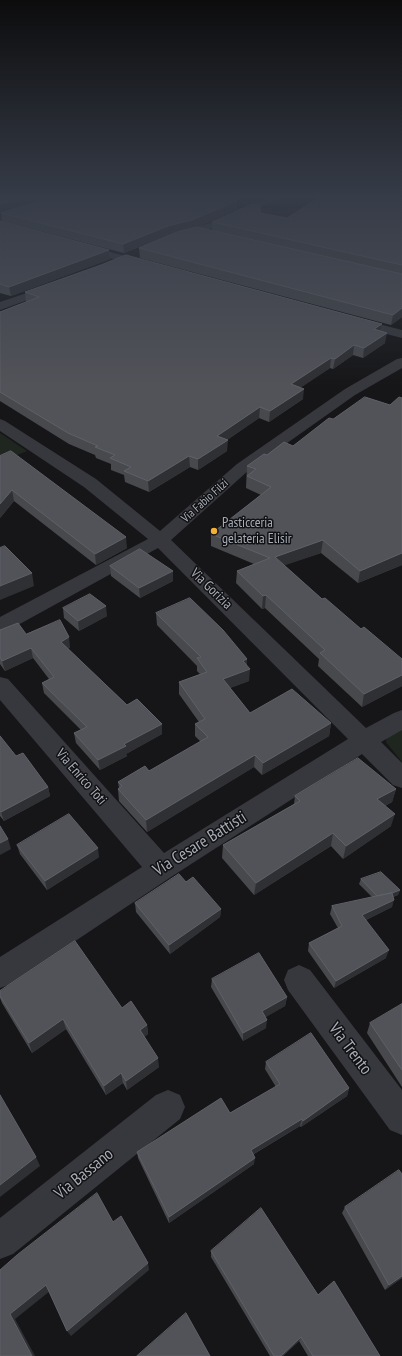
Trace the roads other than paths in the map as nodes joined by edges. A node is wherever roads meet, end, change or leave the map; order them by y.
1 (120, 260) edge
2 (128, 260) edge
3 (110, 264) edge
4 (161, 269) edge
5 (63, 283) edge
6 (0, 306) edge
7 (342, 318) edge
8 (402, 334) edge
9 (402, 362) edge
10 (0, 424) edge
11 (160, 540) junction
12 (0, 626) edge
13 (0, 685) edge
14 (402, 719) edge
15 (365, 740) junction
16 (402, 778) edge
17 (161, 869) junction
18 (0, 974) edge
19 (299, 980) dead end
20 (168, 1108) dead end
21 (402, 1118) edge
22 (0, 1241) edge

1 - 3 street
2 - 4 street
5 - 6 street
7 - 8 street
9 - 11 street, Via Fabio Filzi
10 - 11 street, Via Gorizia
11 - 12 street, Via Fabio Filzi
11 - 15 street, Via Gorizia
13 - 17 street, Via Enrico Toti
14 - 15 street, Via Cesare Battisti
15 - 16 street, Via Gorizia
15 - 17 street, Via Cesare Battisti
17 - 18 street, Via Cesare Battisti
19 - 21 street, Via Trento
20 - 22 street, Via Bassano

